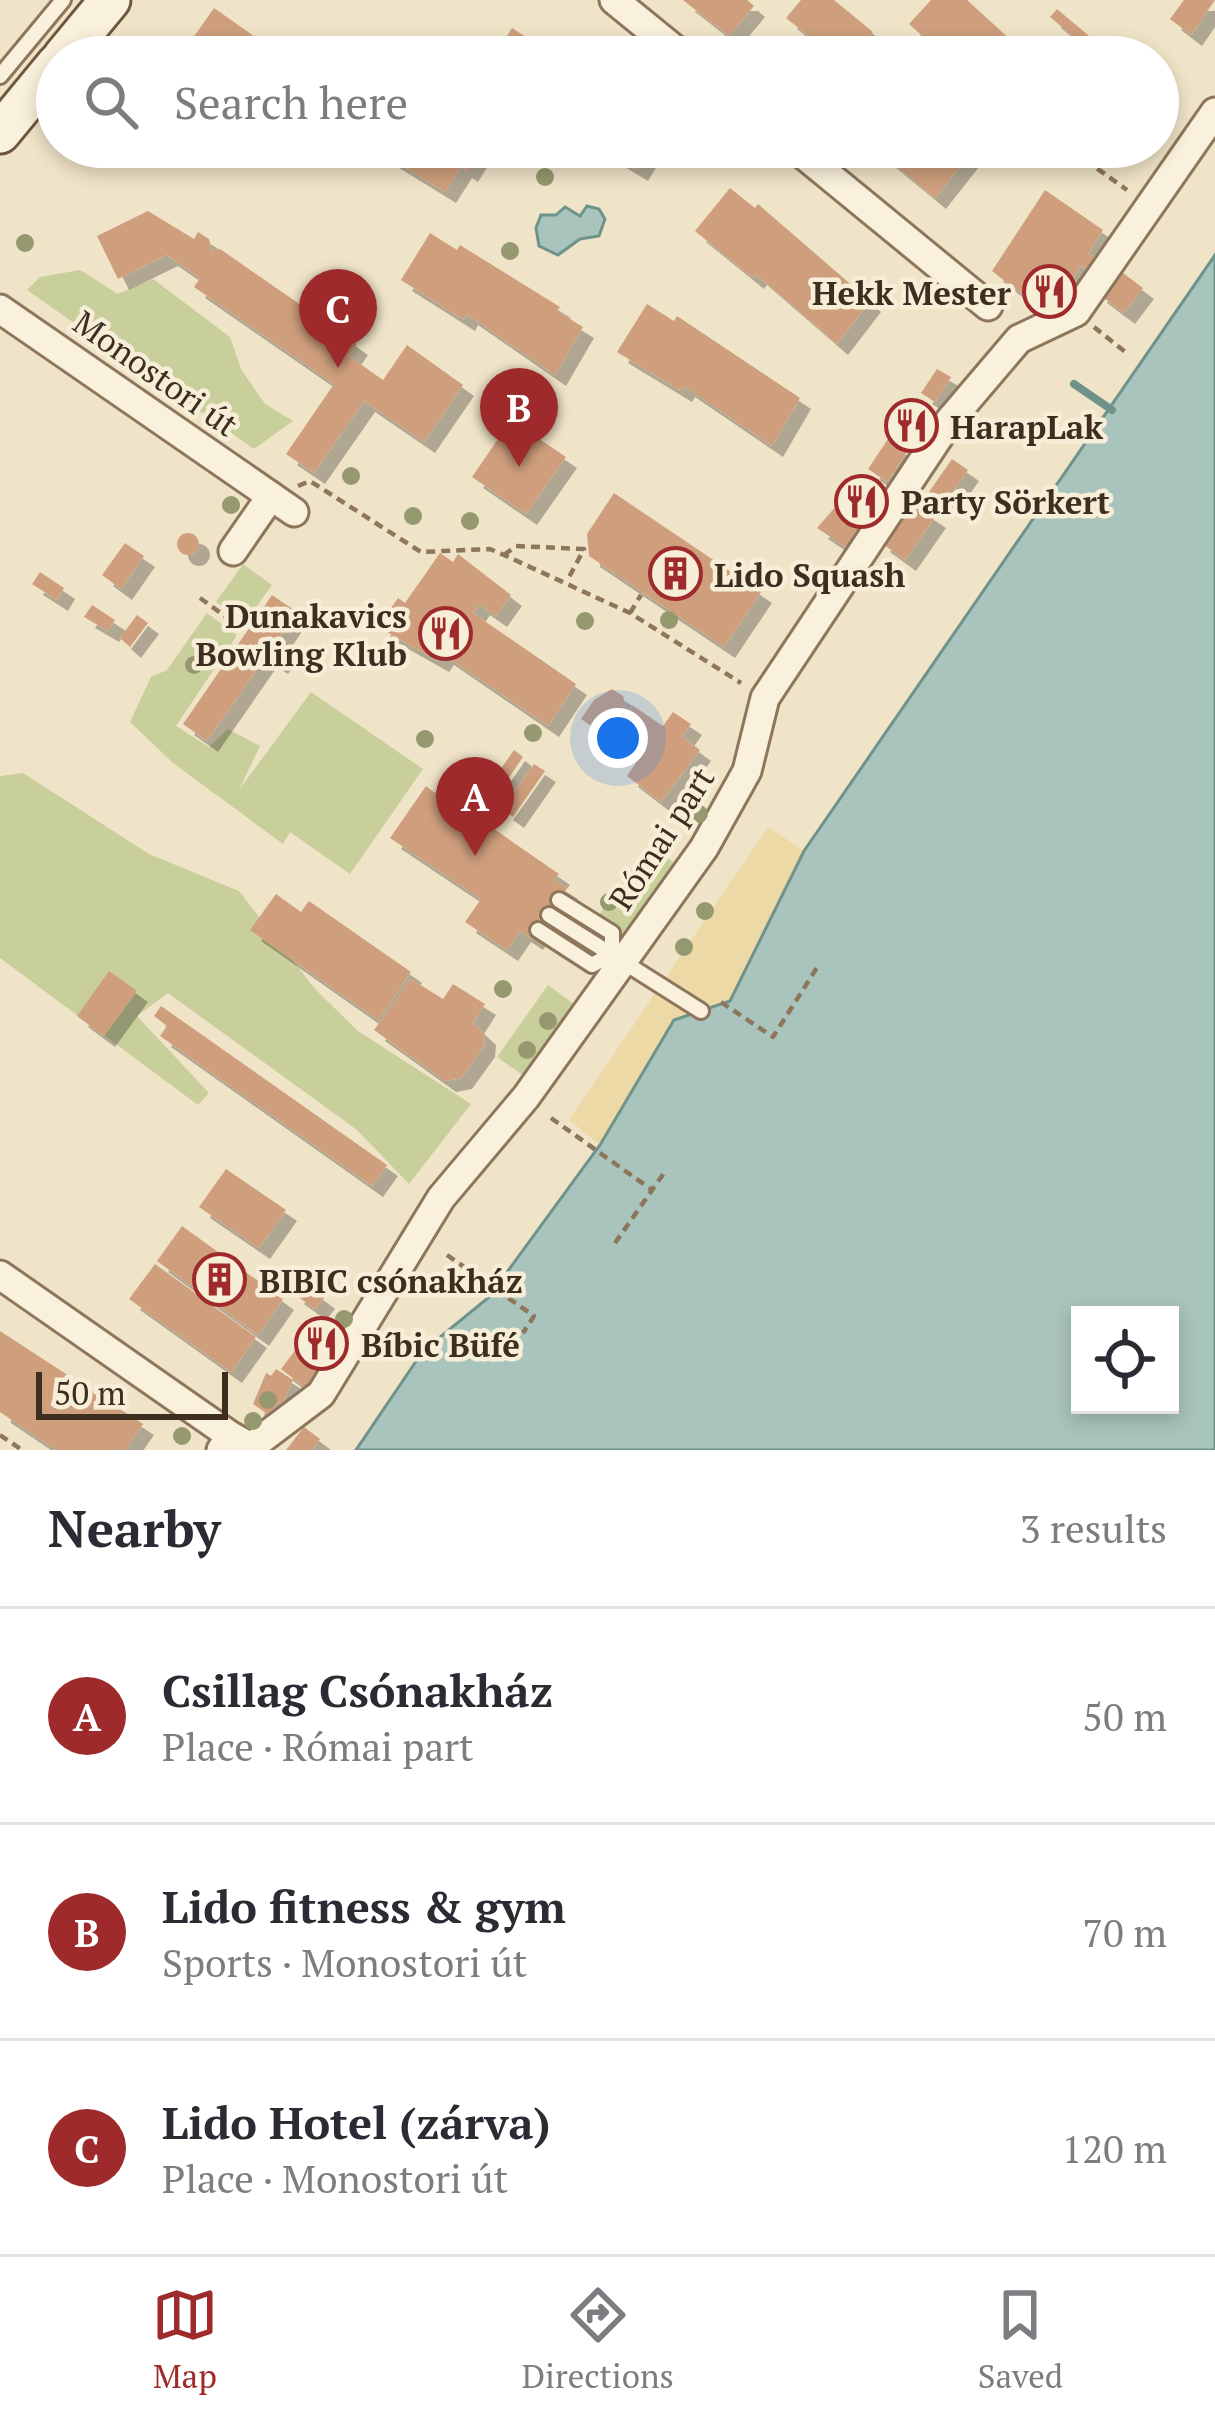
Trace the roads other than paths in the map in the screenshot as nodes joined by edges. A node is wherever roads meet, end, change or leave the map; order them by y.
1 (63, 0) edge
2 (110, 0) edge
3 (614, 0) edge
4 (80, 36) edge
5 (658, 36) edge
6 (0, 76) edge
7 (36, 89) edge
8 (1215, 112) edge
9 (0, 133) edge
10 (1179, 165) edge
11 (820, 168) edge
12 (1177, 168) edge
13 (988, 306) dead end
14 (0, 309) edge
15 (233, 551) dead end
16 (559, 900) dead end
17 (553, 921) dead end
18 (538, 930) dead end
19 (615, 960) junction
20 (698, 1012) dead end
21 (0, 1275) edge
22 (239, 1446) edge

1 - 6 lane
2 - 4 street
3 - 5 street
7 - 9 street
8 - 10 street, Római part
11 - 13 street
12 - 19 street, Római part
14 - 15 street, Monostori út
16 - 19 lane
17 - 19 lane
18 - 19 lane
19 - 20 lane
19 - 22 street, Római part
21 - 22 street

